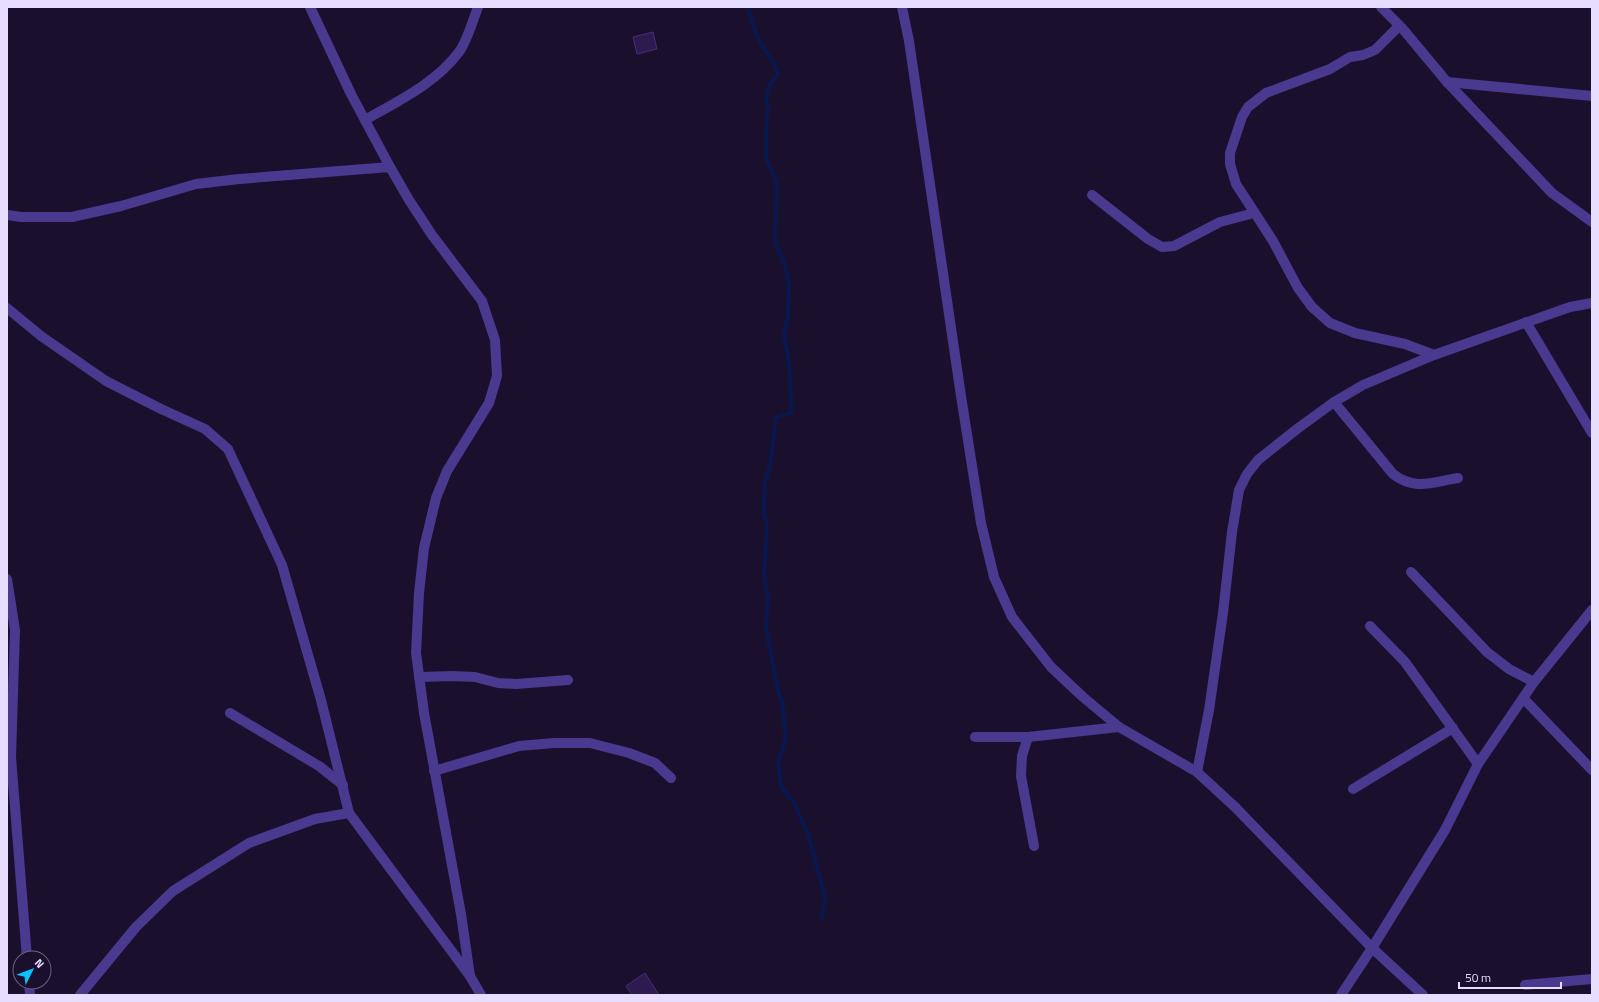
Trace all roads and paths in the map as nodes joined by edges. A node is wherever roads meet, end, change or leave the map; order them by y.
1 (310, 7) edge
2 (478, 7) edge
3 (902, 7) edge
4 (1381, 7) edge
5 (1399, 26) junction
6 (1447, 82) junction
7 (1592, 96) edge
8 (365, 120) junction
9 (390, 167) junction
10 (1092, 195) dead end
11 (1254, 214) junction
12 (7, 215) edge
13 (1592, 222) edge
14 (1592, 303) edge
15 (7, 308) edge
16 (1526, 322) junction
17 (1434, 355) junction
18 (1334, 402) junction
19 (1592, 434) edge
20 (1458, 478) dead end
21 (1411, 572) dead end
22 (7, 579) edge
23 (1592, 610) edge
24 (1370, 626) dead end
25 (419, 677) junction
26 (568, 680) dead end
27 (1534, 682) junction
28 (1524, 699) junction
29 (230, 713) dead end
30 (1120, 727) junction
31 (1453, 728) junction
32 (975, 737) dead end
33 (1028, 737) junction
34 (1478, 764) junction
35 (1592, 770) edge
36 (434, 771) junction
37 (1197, 772) junction
38 (671, 778) dead end
39 (343, 785) junction
40 (1353, 789) dead end
41 (349, 812) junction
42 (1034, 846) dead end
43 (1372, 948) junction
44 (26, 950) edge
45 (470, 976) junction
46 (1592, 979) edge
47 (1525, 985) dead end
48 (80, 995) edge
49 (480, 995) edge
50 (1341, 995) edge
51 (1423, 995) edge

1 - 8 street
2 - 8 street
3 - 30 street
4 - 5 street
5 - 6 street
5 - 11 street
6 - 7 street
6 - 13 street
8 - 9 street
9 - 12 street
9 - 25 street
10 - 11 street
11 - 17 street
14 - 16 street
15 - 39 street
16 - 17 street
16 - 19 street
17 - 18 street
18 - 20 street
18 - 37 street
21 - 27 street
22 - 44 street
23 - 27 street
24 - 31 street
25 - 26 street
25 - 36 street
27 - 28 street
28 - 34 street
28 - 35 street
29 - 39 street
30 - 33 street
30 - 37 street
31 - 34 street
31 - 40 street
32 - 33 street
33 - 42 street
34 - 43 street
36 - 38 street
36 - 45 street
37 - 43 street
39 - 41 street
41 - 45 street
41 - 48 street
43 - 50 street
43 - 51 street
45 - 49 street
46 - 47 street

